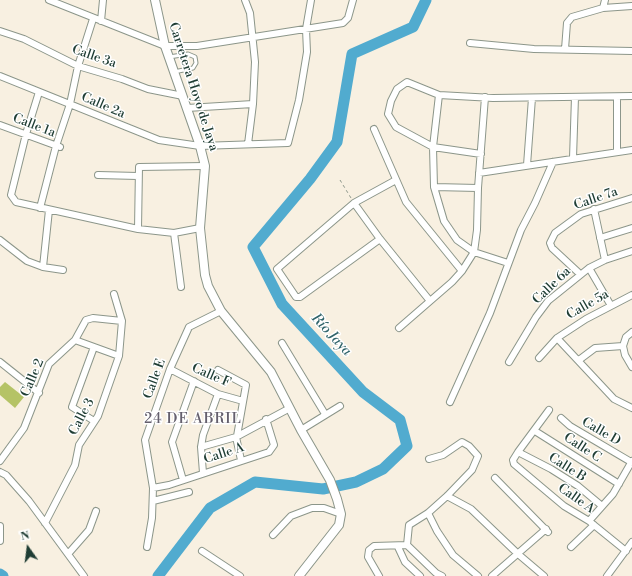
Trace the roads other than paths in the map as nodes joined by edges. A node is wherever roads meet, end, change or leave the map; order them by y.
1 (49, 0) edge
2 (69, 0) edge
3 (103, 0) edge
4 (155, 0) edge
5 (245, 0) edge
6 (312, 0) edge
7 (353, 0) edge
8 (605, 0) edge
9 (632, 6) edge
10 (68, 8) junction
11 (603, 8) junction
12 (93, 19) junction
13 (101, 21) junction
14 (306, 29) junction
15 (0, 31) edge
16 (253, 38) junction
17 (470, 43) dead end
18 (165, 46) junction
19 (565, 49) junction
20 (632, 51) edge
21 (169, 57) junction
22 (78, 66) junction
23 (174, 72) junction
24 (0, 76) edge
25 (39, 92) junction
26 (439, 95) junction
27 (183, 96) junction
28 (617, 96) junction
29 (632, 96) edge
30 (575, 97) junction
31 (485, 98) junction
32 (532, 98) junction
33 (70, 104) junction
34 (253, 104) junction
35 (187, 108) junction
36 (0, 125) edge
37 (374, 129) dead end
38 (26, 134) junction
39 (248, 144) junction
40 (200, 146) junction
41 (58, 147) junction
42 (433, 147) junction
43 (632, 150) edge
44 (617, 152) junction
45 (480, 154) junction
46 (573, 158) junction
47 (553, 162) junction
48 (205, 166) junction
49 (527, 166) junction
50 (479, 173) junction
51 (98, 175) dead end
52 (138, 176) junction
53 (396, 180) junction
54 (434, 187) junction
55 (478, 188) junction
56 (632, 198) edge
57 (354, 204) junction
58 (40, 208) junction
59 (594, 209) junction
60 (49, 210) junction
61 (200, 228) junction
62 (632, 228) edge
63 (138, 229) junction
64 (174, 233) junction
65 (600, 238) junction
66 (380, 239) junction
67 (0, 240) edge
68 (632, 251) edge
69 (474, 252) junction
70 (605, 260) junction
71 (508, 263) junction
72 (43, 266) junction
73 (589, 268) junction
74 (63, 270) dead end
75 (462, 271) junction
76 (580, 274) junction
77 (181, 287) dead end
78 (114, 294) dead end
79 (632, 294) edge
80 (430, 301) junction
81 (610, 304) junction
82 (222, 311) junction
83 (122, 321) junction
84 (399, 328) dead end
85 (632, 332) edge
86 (557, 338) junction
87 (75, 340) junction
88 (282, 343) dead end
89 (623, 346) junction
90 (94, 347) junction
91 (119, 356) junction
92 (539, 358) dead end
93 (579, 360) junction
94 (0, 362) edge
95 (509, 362) dead end
96 (632, 367) edge
97 (170, 369) junction
98 (218, 370) dead end
99 (194, 381) junction
100 (39, 393) junction
101 (218, 394) junction
102 (243, 402) junction
103 (450, 402) dead end
104 (340, 406) dead end
105 (290, 408) junction
106 (632, 408) edge
107 (549, 410) dead end
108 (325, 414) junction
109 (561, 418) dead end
110 (266, 419) junction
111 (94, 421) junction
112 (301, 430) junction
113 (535, 430) junction
114 (236, 436) junction
115 (201, 447) junction
116 (518, 452) junction
117 (429, 459) dead end
118 (241, 460) junction
119 (0, 461) edge
120 (632, 461) edge
121 (0, 472) edge
122 (203, 473) junction
123 (495, 478) dead end
124 (183, 480) junction
125 (619, 484) junction
126 (153, 488) junction
127 (189, 492) dead end
128 (447, 496) junction
129 (153, 501) junction
130 (602, 506) junction
131 (96, 511) dead end
132 (428, 513) junction
133 (341, 514) junction
134 (45, 523) junction
135 (591, 523) junction
136 (0, 526) edge
137 (273, 536) dead end
138 (0, 541) edge
139 (632, 542) edge
140 (407, 545) junction
141 (398, 546) junction
142 (147, 547) dead end
143 (571, 547) dead end
144 (626, 551) junction
145 (202, 552) dead end
146 (68, 554) junction
147 (518, 554) junction
148 (84, 576) edge
149 (240, 576) edge
150 (299, 576) edge
151 (379, 576) edge
152 (420, 576) edge
153 (442, 576) edge
154 (478, 576) edge
155 (492, 576) edge
156 (543, 576) edge
157 (608, 576) edge

1 - 10 street
2 - 10 street
3 - 13 street
4 - 18 street, Carretera Hoyo de Jaya
5 - 16 street
6 - 14 street
7 - 14 street
8 - 11 street
9 - 11 street
10 - 12 street
11 - 19 street
12 - 13 street
12 - 22 street
13 - 18 street
14 - 16 street
14 - 39 street, Calle 2a
15 - 22 street, Calle 3a
16 - 18 street
16 - 34 street
17 - 19 street
18 - 21 street, Carretera Hoyo de Jaya
19 - 20 street
21 - 23 street, Carretera Hoyo de Jaya
21 - 23 lane
22 - 27 street, Calle 3a
22 - 33 street
23 - 27 street, Carretera Hoyo de Jaya
24 - 25 street, Calle 2a
25 - 33 street, Calle 2a
25 - 38 street
26 - 31 street
26 - 42 street
26 - 42 street
27 - 35 street, Carretera Hoyo de Jaya
28 - 29 street
28 - 30 street
28 - 44 street
30 - 32 street
30 - 46 street
31 - 32 street
31 - 45 street
32 - 49 street
33 - 40 street, Calle 2a
33 - 41 street
34 - 35 street
34 - 39 street
35 - 40 street, Carretera Hoyo de Jaya
36 - 38 street, Calle 1a
37 - 53 street
38 - 41 street, Calle 1a
38 - 58 street
39 - 40 street, Calle 2a
40 - 48 street, Carretera Hoyo de Jaya
41 - 58 street
42 - 45 street
42 - 54 street
43 - 44 street
44 - 46 street
45 - 50 street
46 - 47 street
47 - 49 street
47 - 71 street
48 - 52 street
48 - 61 street, Carretera Hoyo de Jaya
49 - 50 street
50 - 55 street
51 - 52 street
52 - 63 street
53 - 57 street
53 - 75 street
54 - 55 street
54 - 69 street
55 - 69 street
56 - 59 street, Calle 7a
57 - 66 street
57 - 66 street
58 - 60 street
59 - 65 street
59 - 76 street, Calle 7a
60 - 63 street
60 - 72 street
61 - 64 street
61 - 82 street, Carretera Hoyo de Jaya
62 - 65 street
63 - 64 street
64 - 77 street
65 - 70 street
66 - 80 street
67 - 72 street
68 - 70 street, Calle 6a
69 - 71 street
69 - 75 street
70 - 73 street, Calle 6a
71 - 103 street
72 - 74 street
73 - 76 street, Calle 6a
73 - 81 street
75 - 80 street
76 - 95 street, Calle 6a
78 - 83 street, Calle 3
79 - 81 street, Calle 5a
80 - 84 street
81 - 86 street, Calle 5a
82 - 97 street, Calle E
82 - 105 street, Carretera Hoyo de Jaya
83 - 87 street, Calle 2
83 - 91 street, Calle 3
85 - 89 street
86 - 92 street, Calle 5a
86 - 93 street
87 - 90 street
87 - 100 street, Calle 2
88 - 108 street
89 - 93 street
89 - 96 street
90 - 91 street
90 - 111 street
91 - 111 street, Calle 3
93 - 106 street
94 - 100 street
97 - 99 street, Calle F
97 - 126 street, Calle E
98 - 102 street
99 - 101 street, Calle F
99 - 124 street
100 - 119 street, Calle 2
101 - 102 street, Calle F
101 - 115 street
102 - 114 street
104 - 108 street
105 - 110 street
105 - 112 street, Carretera Hoyo de Jaya
107 - 113 street
108 - 112 street
109 - 120 street, Calle D
110 - 114 street
110 - 118 street, Calle A
111 - 134 street, Calle 3
112 - 133 street, Carretera Hoyo de Jaya
113 - 116 street
113 - 125 street, Calle C
114 - 115 street
114 - 118 street
115 - 122 street
116 - 130 street, Calle B
116 - 135 street, Calle A
117 - 128 street
118 - 122 street, Calle A
120 - 125 street
121 - 134 street
122 - 124 street, Calle A
123 - 147 street
124 - 126 street, Calle A
125 - 130 street
126 - 129 street, Calle E
127 - 129 street
128 - 132 street
128 - 147 street
129 - 142 street, Calle E
130 - 135 street
131 - 146 street
132 - 140 street
132 - 154 street
133 - 137 street
133 - 150 street
134 - 146 street
135 - 143 street
135 - 144 street, Calle A
136 - 138 street
139 - 144 street
140 - 141 street
140 - 153 street
141 - 151 street
141 - 152 street
144 - 157 street
145 - 149 street
146 - 148 street
147 - 155 street
147 - 156 street

